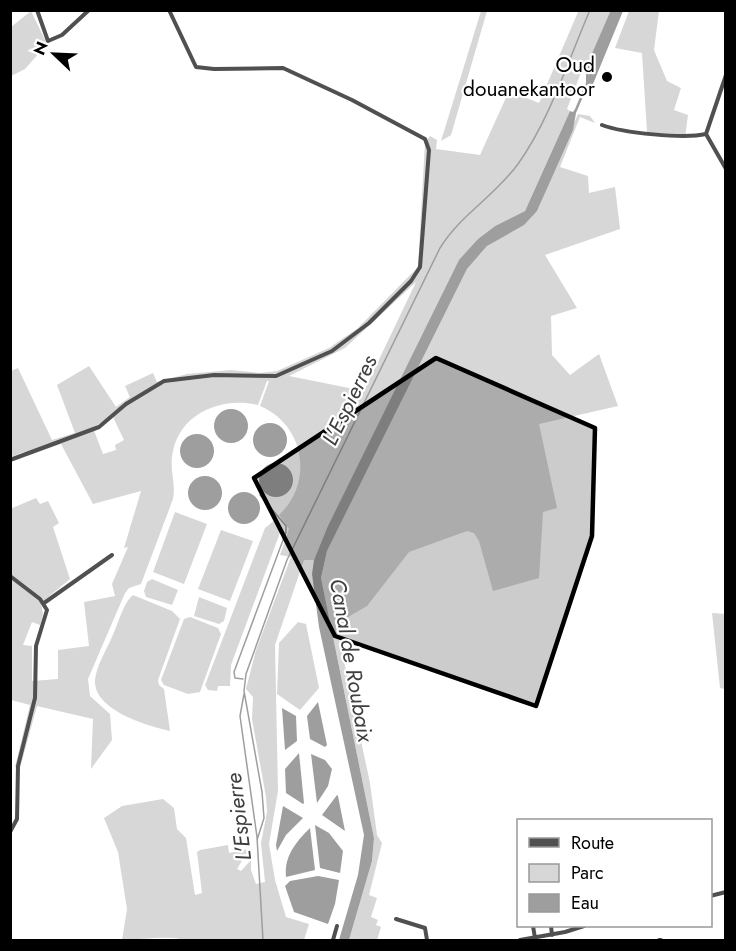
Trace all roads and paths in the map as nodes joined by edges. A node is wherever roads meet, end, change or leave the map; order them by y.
1 (37, 10) edge
2 (89, 10) edge
3 (169, 10) edge
4 (726, 75) edge
5 (602, 125) dead end
6 (706, 134) junction
7 (726, 169) edge
8 (10, 460) edge
9 (112, 555) dead end
10 (10, 576) edge
11 (44, 603) junction
12 (10, 832) edge
13 (396, 919) dead end
14 (337, 926) dead end
15 (533, 927) edge
16 (551, 927) edge
17 (568, 927) edge
18 (581, 927) edge
19 (569, 931) junction
20 (552, 935) junction
21 (535, 938) junction
22 (542, 939) edge
23 (333, 940) edge
24 (427, 940) edge
25 (520, 940) edge

1 - 2 street
3 - 8 street
4 - 6 street
5 - 6 street
6 - 7 street
9 - 11 street
10 - 11 street
11 - 12 street
13 - 24 street
14 - 23 street
15 - 21 street
16 - 20 street
17 - 19 street
18 - 19 street
19 - 20 street
20 - 22 street
21 - 22 street
21 - 25 street

